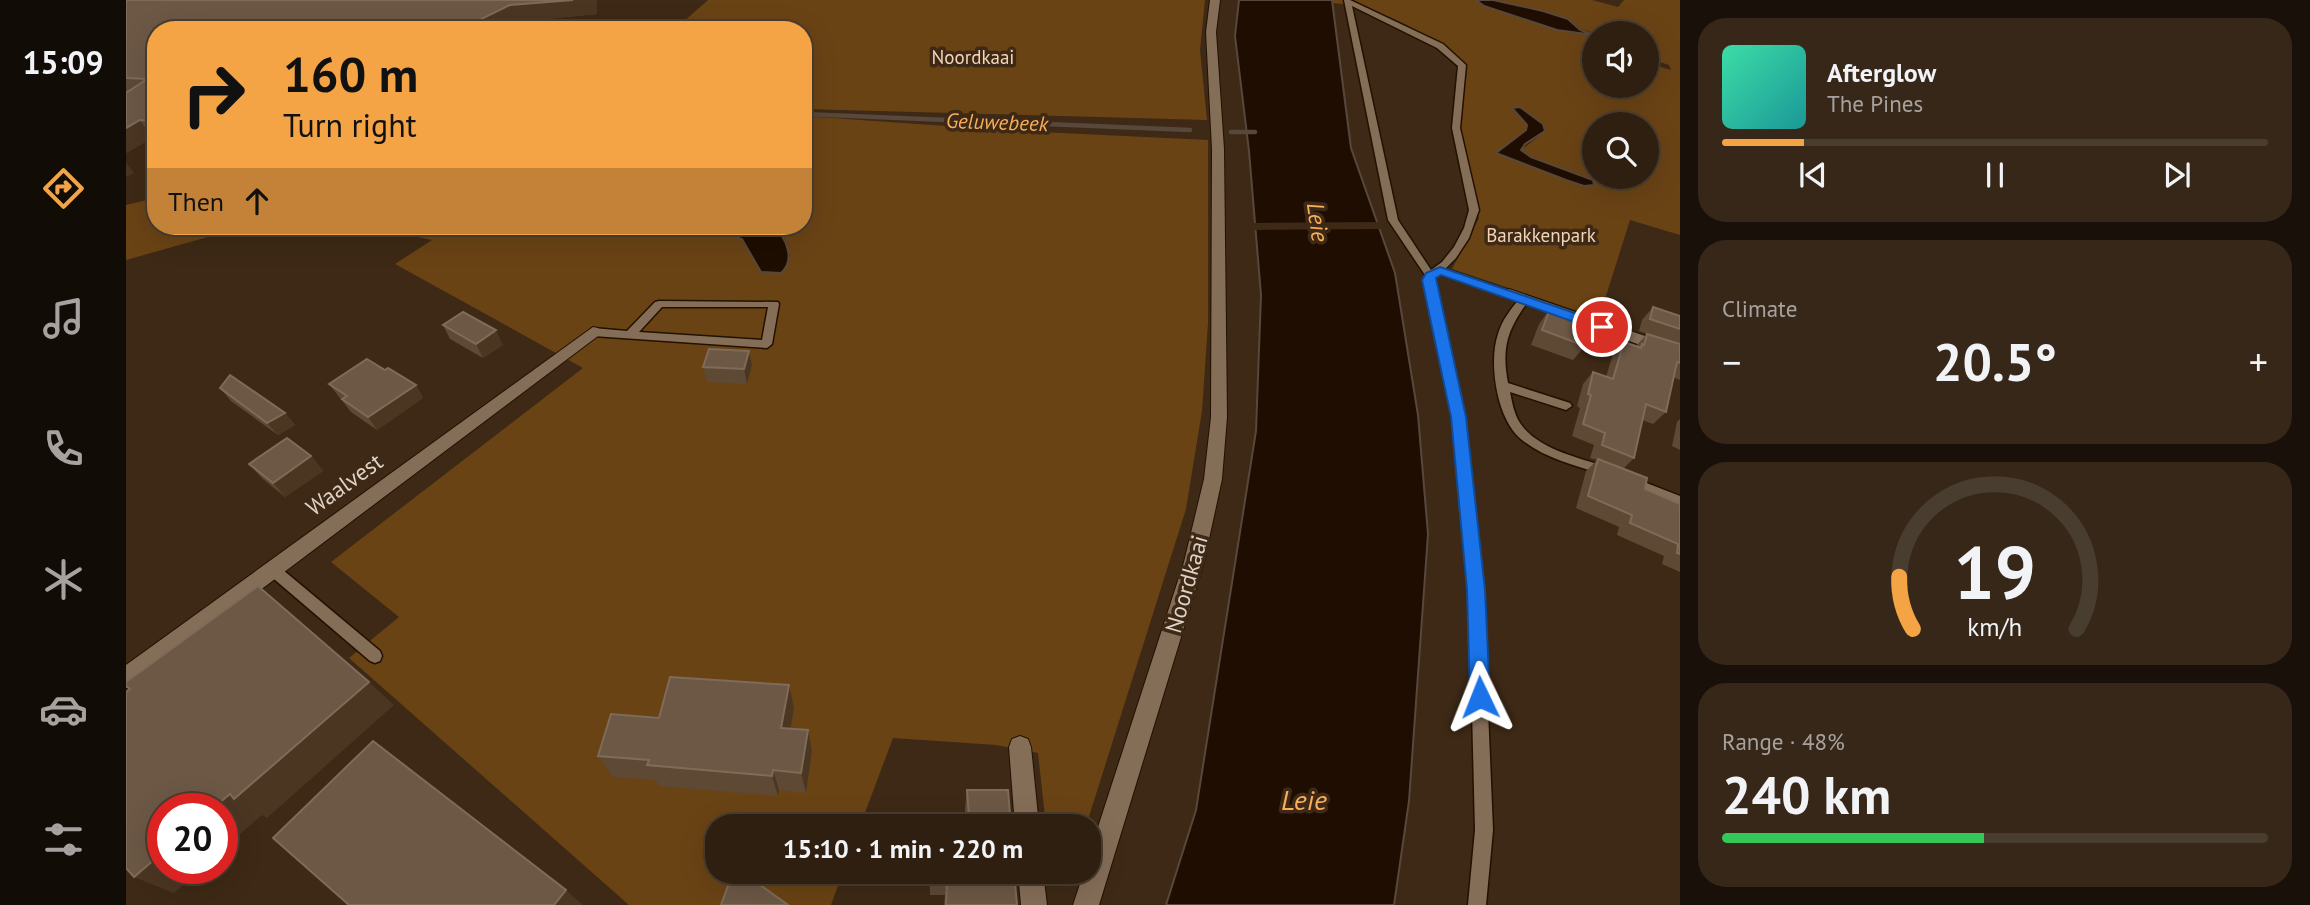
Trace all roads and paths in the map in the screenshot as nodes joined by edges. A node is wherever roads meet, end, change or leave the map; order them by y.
1 (1215, 0) edge
2 (1347, 1) edge
3 (1435, 273) junction
4 (1509, 294) joint
5 (1524, 300) junction
6 (593, 332) joint
7 (630, 334) junction
8 (1680, 354) edge
9 (1502, 384) junction
10 (1566, 407) dead end
11 (1680, 501) edge
12 (272, 569) junction
13 (375, 656) dead end
14 (126, 678) edge
15 (1020, 747) dead end
16 (1026, 814) edge
17 (1032, 884) edge
18 (1034, 905) edge
19 (1086, 905) edge
20 (1477, 905) edge

1 - 19 street, Noordkaai
2 - 3 lane
2 - 3 lane
3 - 4 lane
3 - 20 lane
4 - 5 street
5 - 8 street
5 - 9 lane
6 - 7 lane
6 - 12 street, Waalvest
7 - 7 lane
9 - 10 lane
9 - 11 lane
12 - 13 lane
12 - 14 street, Waalvest
15 - 16 street
17 - 18 street

